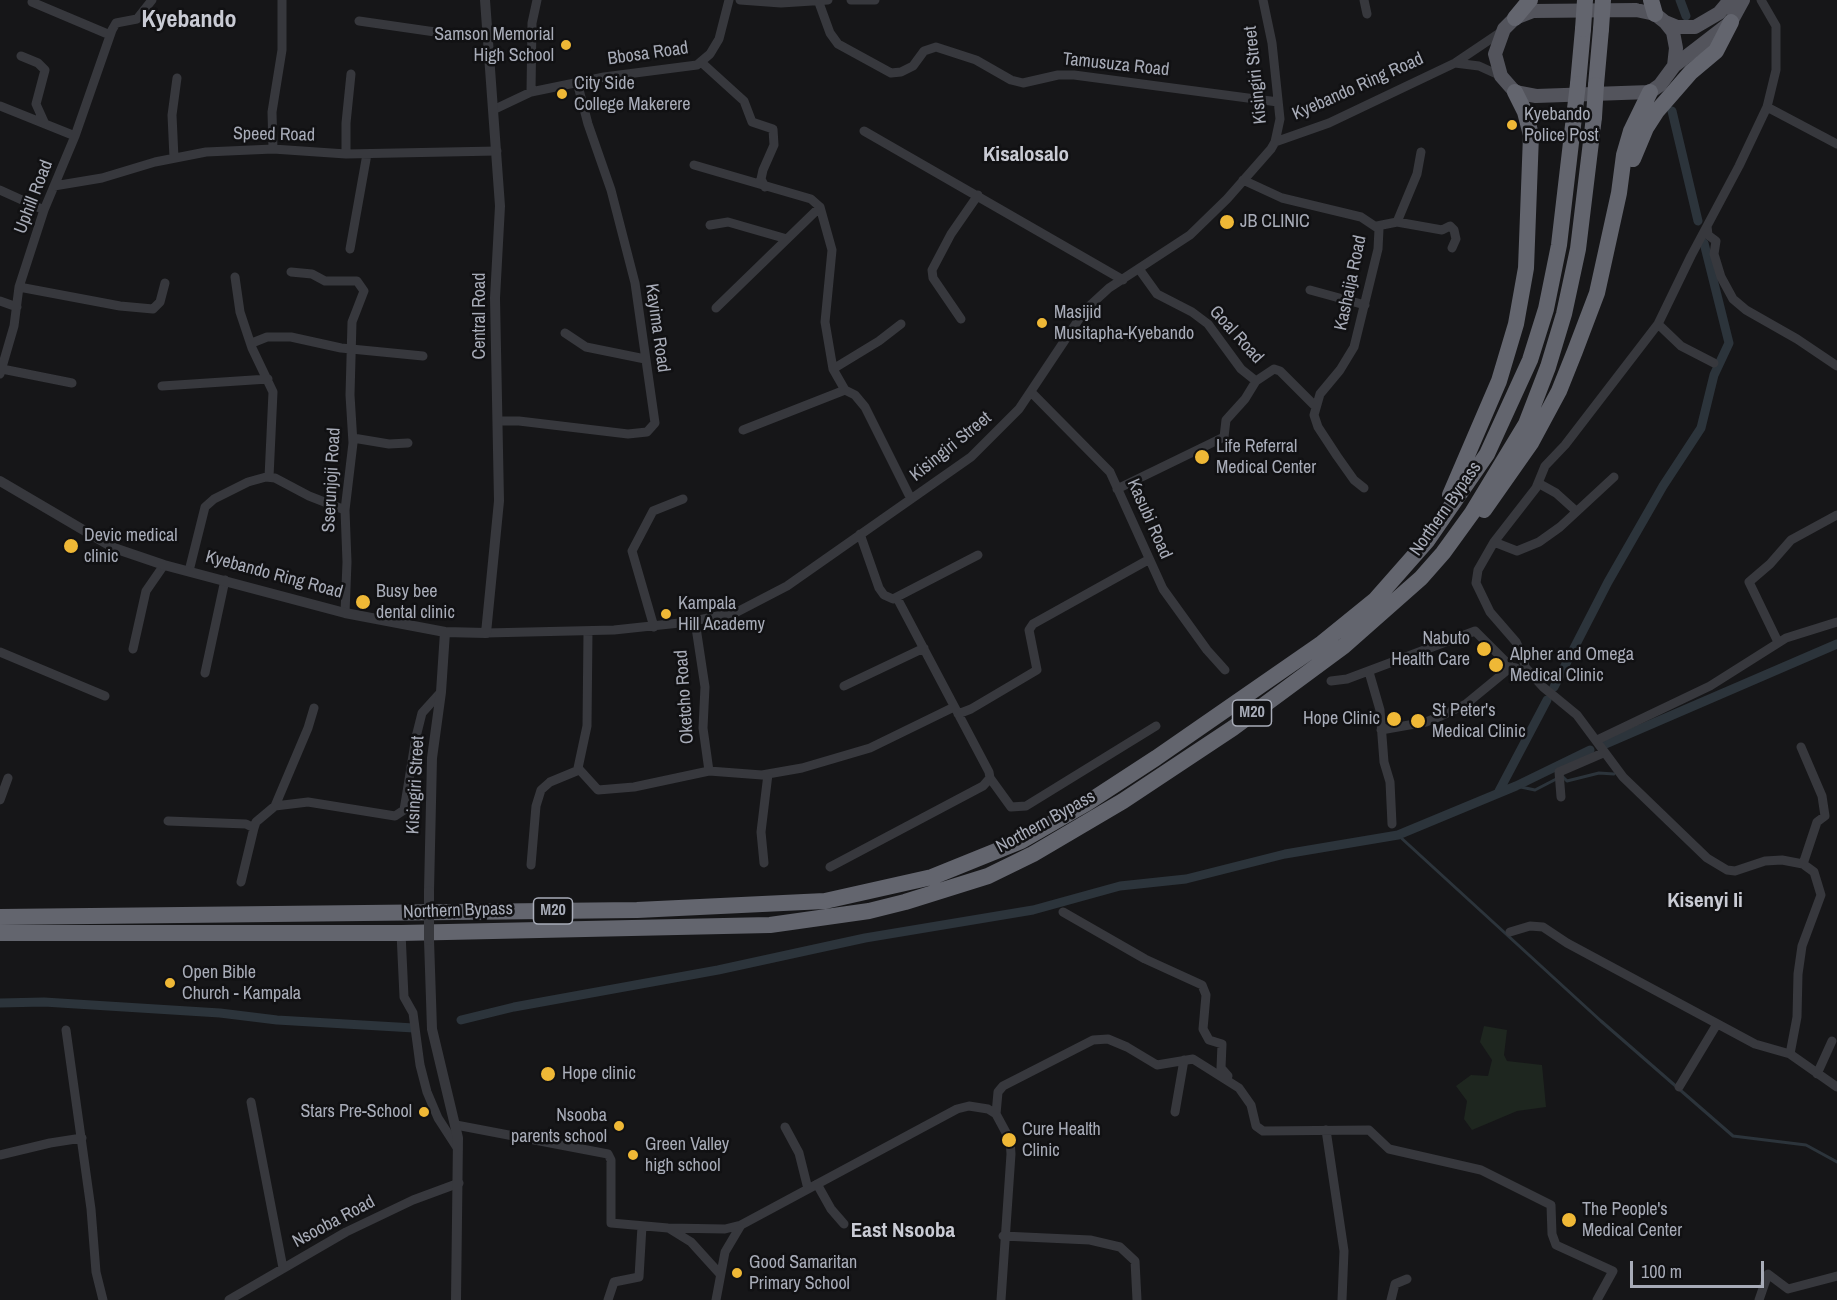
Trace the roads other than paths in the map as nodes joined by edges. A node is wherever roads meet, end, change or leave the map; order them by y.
1 (152, 0) edge
2 (282, 0) edge
3 (485, 0) edge
4 (537, 0) edge
5 (729, 0) edge
6 (740, 0) edge
7 (818, 0) edge
8 (828, 0) edge
9 (851, 0) edge
10 (875, 0) edge
11 (1263, 0) edge
12 (1364, 0) edge
13 (1530, 0) edge
14 (1585, 0) edge
15 (1603, 0) edge
16 (1730, 0) edge
17 (1743, 0) edge
18 (1761, 0) edge
19 (805, 1) edge
20 (32, 2) dead end
21 (1657, 12) edge
22 (1367, 14) dead end
23 (359, 21) dead end
24 (1731, 22) junction
25 (1509, 24) junction
26 (110, 35) junction
27 (489, 35) junction
28 (21, 56) dead end
29 (701, 62) junction
30 (1455, 63) junction
31 (1674, 66) junction
32 (351, 74) dead end
33 (1501, 76) junction
34 (177, 78) dead end
35 (577, 82) junction
36 (531, 92) junction
37 (1515, 92) junction
38 (1650, 92) junction
39 (1278, 102) junction
40 (0, 106) edge
41 (1767, 107) junction
42 (493, 110) junction
43 (45, 124) junction
44 (864, 131) dead end
45 (75, 136) junction
46 (1275, 142) junction
47 (1837, 144) edge
48 (273, 149) junction
49 (497, 151) junction
50 (1421, 152) dead end
51 (346, 154) junction
52 (367, 154) junction
53 (174, 158) junction
54 (694, 165) dead end
55 (1243, 180) junction
56 (54, 186) junction
57 (765, 187) junction
58 (0, 190) edge
59 (1619, 194) junction
60 (978, 195) junction
61 (820, 207) junction
62 (44, 210) junction
63 (1397, 222) junction
64 (710, 225) dead end
65 (1377, 226) junction
66 (1707, 226) junction
67 (787, 239) junction
68 (1452, 248) dead end
69 (350, 249) dead end
70 (1140, 269) junction
71 (291, 272) dead end
72 (235, 277) dead end
73 (1123, 280) junction
74 (165, 283) dead end
75 (19, 287) junction
76 (1310, 290) dead end
77 (0, 301) edge
78 (1365, 304) junction
79 (17, 307) junction
80 (716, 308) dead end
81 (961, 319) dead end
82 (901, 324) dead end
83 (1658, 324) junction
84 (565, 333) dead end
85 (252, 343) junction
86 (351, 349) junction
87 (423, 356) dead end
88 (645, 358) junction
89 (1713, 363) dead end
90 (1837, 366) edge
91 (833, 369) junction
92 (1, 371) edge
93 (268, 379) junction
94 (1256, 381) junction
95 (72, 384) dead end
96 (162, 386) dead end
97 (845, 390) junction
98 (1031, 393) junction
99 (1315, 406) junction
100 (498, 421) junction
101 (744, 430) dead end
102 (353, 438) junction
103 (408, 443) dead end
104 (268, 477) junction
105 (1614, 477) dead end
106 (1540, 480) junction
107 (0, 481) edge
108 (1117, 489) junction
109 (1364, 489) dead end
110 (683, 499) dead end
111 (911, 499) junction
112 (345, 510) junction
113 (1576, 511) junction
114 (1837, 515) edge
115 (860, 534) junction
116 (1427, 541) junction
117 (1494, 542) junction
118 (1443, 553) junction
119 (978, 555) dead end
120 (1148, 560) junction
121 (164, 565) junction
122 (189, 571) junction
123 (225, 580) junction
124 (897, 598) junction
125 (345, 613) junction
126 (695, 621) junction
127 (1837, 622) edge
128 (654, 627) junction
129 (588, 631) junction
130 (445, 632) junction
131 (486, 633) junction
132 (1778, 642) junction
133 (924, 648) junction
134 (133, 649) dead end
135 (0, 651) edge
136 (1511, 667) junction
137 (1525, 667) junction
138 (1225, 670) dead end
139 (205, 672) dead end
140 (1369, 672) junction
141 (1331, 681) dead end
142 (844, 686) dead end
143 (441, 692) junction
144 (105, 696) dead end
145 (314, 708) dead end
146 (956, 711) junction
147 (1156, 726) dead end
148 (1381, 730) junction
149 (1597, 740) junction
150 (1801, 747) dead end
151 (1603, 753) junction
152 (579, 770) junction
153 (709, 771) junction
154 (768, 774) junction
155 (8, 778) dead end
156 (990, 778) junction
157 (1561, 797) dead end
158 (0, 800) edge
159 (275, 806) junction
160 (168, 821) dead end
161 (1392, 824) dead end
162 (254, 828) junction
163 (764, 863) dead end
164 (1803, 864) junction
165 (531, 865) dead end
166 (830, 867) dead end
167 (241, 882) dead end
168 (1063, 912) dead end
169 (0, 917) edge
170 (1510, 932) dead end
171 (0, 933) edge
172 (401, 933) junction
173 (1717, 1024) junction
174 (66, 1030) dead end
175 (1832, 1041) dead end
176 (1790, 1054) junction
177 (1185, 1060) junction
178 (1817, 1074) junction
179 (1679, 1087) dead end
180 (1837, 1087) edge
181 (1239, 1088) junction
182 (250, 1102) dead end
183 (1175, 1112) dead end
184 (996, 1114) junction
185 (456, 1125) junction
186 (785, 1127) dead end
187 (1326, 1130) junction
188 (82, 1138) junction
189 (458, 1149) junction
190 (0, 1155) edge
191 (459, 1183) junction
192 (813, 1186) junction
193 (844, 1224) dead end
194 (741, 1225) junction
195 (642, 1226) junction
196 (668, 1228) junction
197 (1004, 1236) junction
198 (283, 1268) junction
199 (720, 1274) junction
200 (1837, 1276) edge
201 (1407, 1279) dead end
202 (103, 1300) edge
203 (228, 1300) edge
204 (456, 1300) edge
205 (608, 1300) edge
206 (716, 1300) edge
207 (1000, 1300) edge
208 (1137, 1300) edge
209 (1342, 1300) edge
210 (1391, 1300) edge
211 (1597, 1300) edge
212 (1759, 1300) edge

1 - 26 street
2 - 48 street
3 - 27 street, Central Road
4 - 36 street
5 - 29 street, Bbosa Road
6 - 19 street
7 - 8 street
7 - 19 street
7 - 39 street, Tamusuza Road
9 - 10 street
11 - 39 street, Kisingiri Street
12 - 22 street
13 - 25 highway
14 - 116 highway, Northern Bypass / M20, bridge
15 - 118 highway, Northern Bypass / M20, bridge
16 - 21 main road
17 - 24 main road
18 - 41 street
20 - 26 street
21 - 25 main road
21 - 31 main road
23 - 27 street
24 - 31 main road
24 - 59 highway
25 - 30 street, Kyebando Ring Road
25 - 33 main road
26 - 45 street, Uphill Road
27 - 42 street, Central Road
28 - 43 street
29 - 35 street, Bbosa Road
29 - 57 street
30 - 33 street
30 - 46 street, Kyebando Ring Road
31 - 38 main road
32 - 51 street
33 - 37 main road
34 - 53 street
35 - 36 street, Bbosa Road
35 - 88 street, Kayima Road
36 - 42 street, Bbosa Road
37 - 38 main road
37 - 116 highway
38 - 59 highway
39 - 46 street, Kisingiri Street
40 - 43 street
41 - 47 street
41 - 66 street
42 - 49 street, Central Road
43 - 45 street
44 - 60 street
45 - 56 street, Uphill Road
46 - 55 street, Kisingiri Street
48 - 51 street, Speed Road
48 - 53 street, Speed Road
49 - 52 street, Speed Road
49 - 100 street, Central Road
50 - 63 street
51 - 52 street, Speed Road
52 - 69 street
53 - 56 street, Speed Road
54 - 57 street
55 - 65 street, Kashaija Road
55 - 70 street, Kisingiri Street
56 - 62 street, Uphill Road
57 - 61 street
58 - 62 street
59 - 118 highway
60 - 73 street
60 - 81 street
61 - 67 street
61 - 91 street
62 - 75 street, Uphill Road
63 - 65 street
63 - 68 street
64 - 67 street
65 - 78 street, Kashaija Road
66 - 83 street
66 - 90 street
67 - 80 street
70 - 73 street, Kisingiri Street
70 - 94 street, Goal Road
71 - 86 street, Sserunjoji Road
72 - 85 street
73 - 98 street, Kisingiri Street
74 - 75 street
75 - 79 street, Uphill Road
76 - 78 street
77 - 79 street
78 - 99 street, Kashaija Road
79 - 92 street, Uphill Road
82 - 91 street
83 - 89 street
83 - 106 street
84 - 88 street
85 - 86 street
85 - 93 street
86 - 87 street
86 - 102 street, Sserunjoji Road
88 - 100 street, Kayima Road
91 - 97 street
92 - 95 street
93 - 96 street
93 - 104 street
94 - 99 street, Goal Road
94 - 108 street
97 - 101 street
97 - 111 street
98 - 108 street, Kasubi Road
98 - 111 street, Kisingiri Street
99 - 109 street
100 - 131 street, Central Road
102 - 103 street
102 - 112 street, Sserunjoji Road
104 - 112 street
104 - 122 street
105 - 113 street
106 - 113 street
106 - 117 street
107 - 121 street, Kyebando Ring Road
108 - 120 street, Kasubi Road
110 - 128 street
111 - 115 street, Kisingiri Street
112 - 125 street, Sserunjoji Road
113 - 117 street
114 - 132 street
115 - 124 street
115 - 126 street, Kisingiri Street
116 - 169 highway, Northern Bypass / M20
117 - 137 street
118 - 172 highway, Northern Bypass / M20
119 - 124 street
120 - 138 street, Kasubi Road
120 - 146 street
121 - 122 street, Kyebando Ring Road
121 - 134 street
122 - 123 street, Kyebando Ring Road
123 - 125 street, Kyebando Ring Road
123 - 139 street
124 - 133 street
125 - 130 street, Kyebando Ring Road
126 - 128 street, Kisingiri Street
126 - 153 street, Oketcho Road
127 - 132 street
128 - 129 street, Kisingiri Street
129 - 131 street, Kisingiri Street
129 - 152 street
130 - 131 street, Kyebando Ring Road
130 - 143 street, Kisingiri Street
132 - 149 street
133 - 142 street
133 - 146 street
135 - 144 street
136 - 137 street
136 - 140 street
136 - 148 street
137 - 149 street
140 - 141 street
140 - 148 street
143 - 159 street
143 - 185 street, Kisingiri Street, bridge
145 - 159 street
146 - 154 street
146 - 156 street
147 - 156 street
148 - 161 street
149 - 151 street
150 - 164 street
151 - 157 street
151 - 164 street
152 - 153 street
152 - 165 street
153 - 154 street
154 - 163 street
155 - 158 street
156 - 166 street
159 - 162 street
160 - 162 street
162 - 167 street
164 - 176 street
168 - 181 street
170 - 173 street
171 - 172 highway, Northern Bypass / M20
172 - 189 street
173 - 176 street
173 - 179 street
174 - 188 street
175 - 178 street
176 - 178 street
177 - 181 street
177 - 183 street
177 - 184 street
178 - 180 street
181 - 187 street
182 - 198 street
184 - 192 street
184 - 197 street
185 - 189 street, Kisingiri Street
185 - 195 street
186 - 192 street
187 - 209 street
187 - 211 street
188 - 190 street
188 - 202 street
189 - 191 street, Kisingiri Street
191 - 198 street, Nsooba Road
191 - 204 street, Kisingiri Street
192 - 193 street
192 - 194 street
194 - 196 street
194 - 199 street
195 - 196 street
195 - 205 street
196 - 199 street
197 - 207 street
197 - 208 street
198 - 203 street, Nsooba Road
199 - 206 street
200 - 212 street
201 - 210 street

